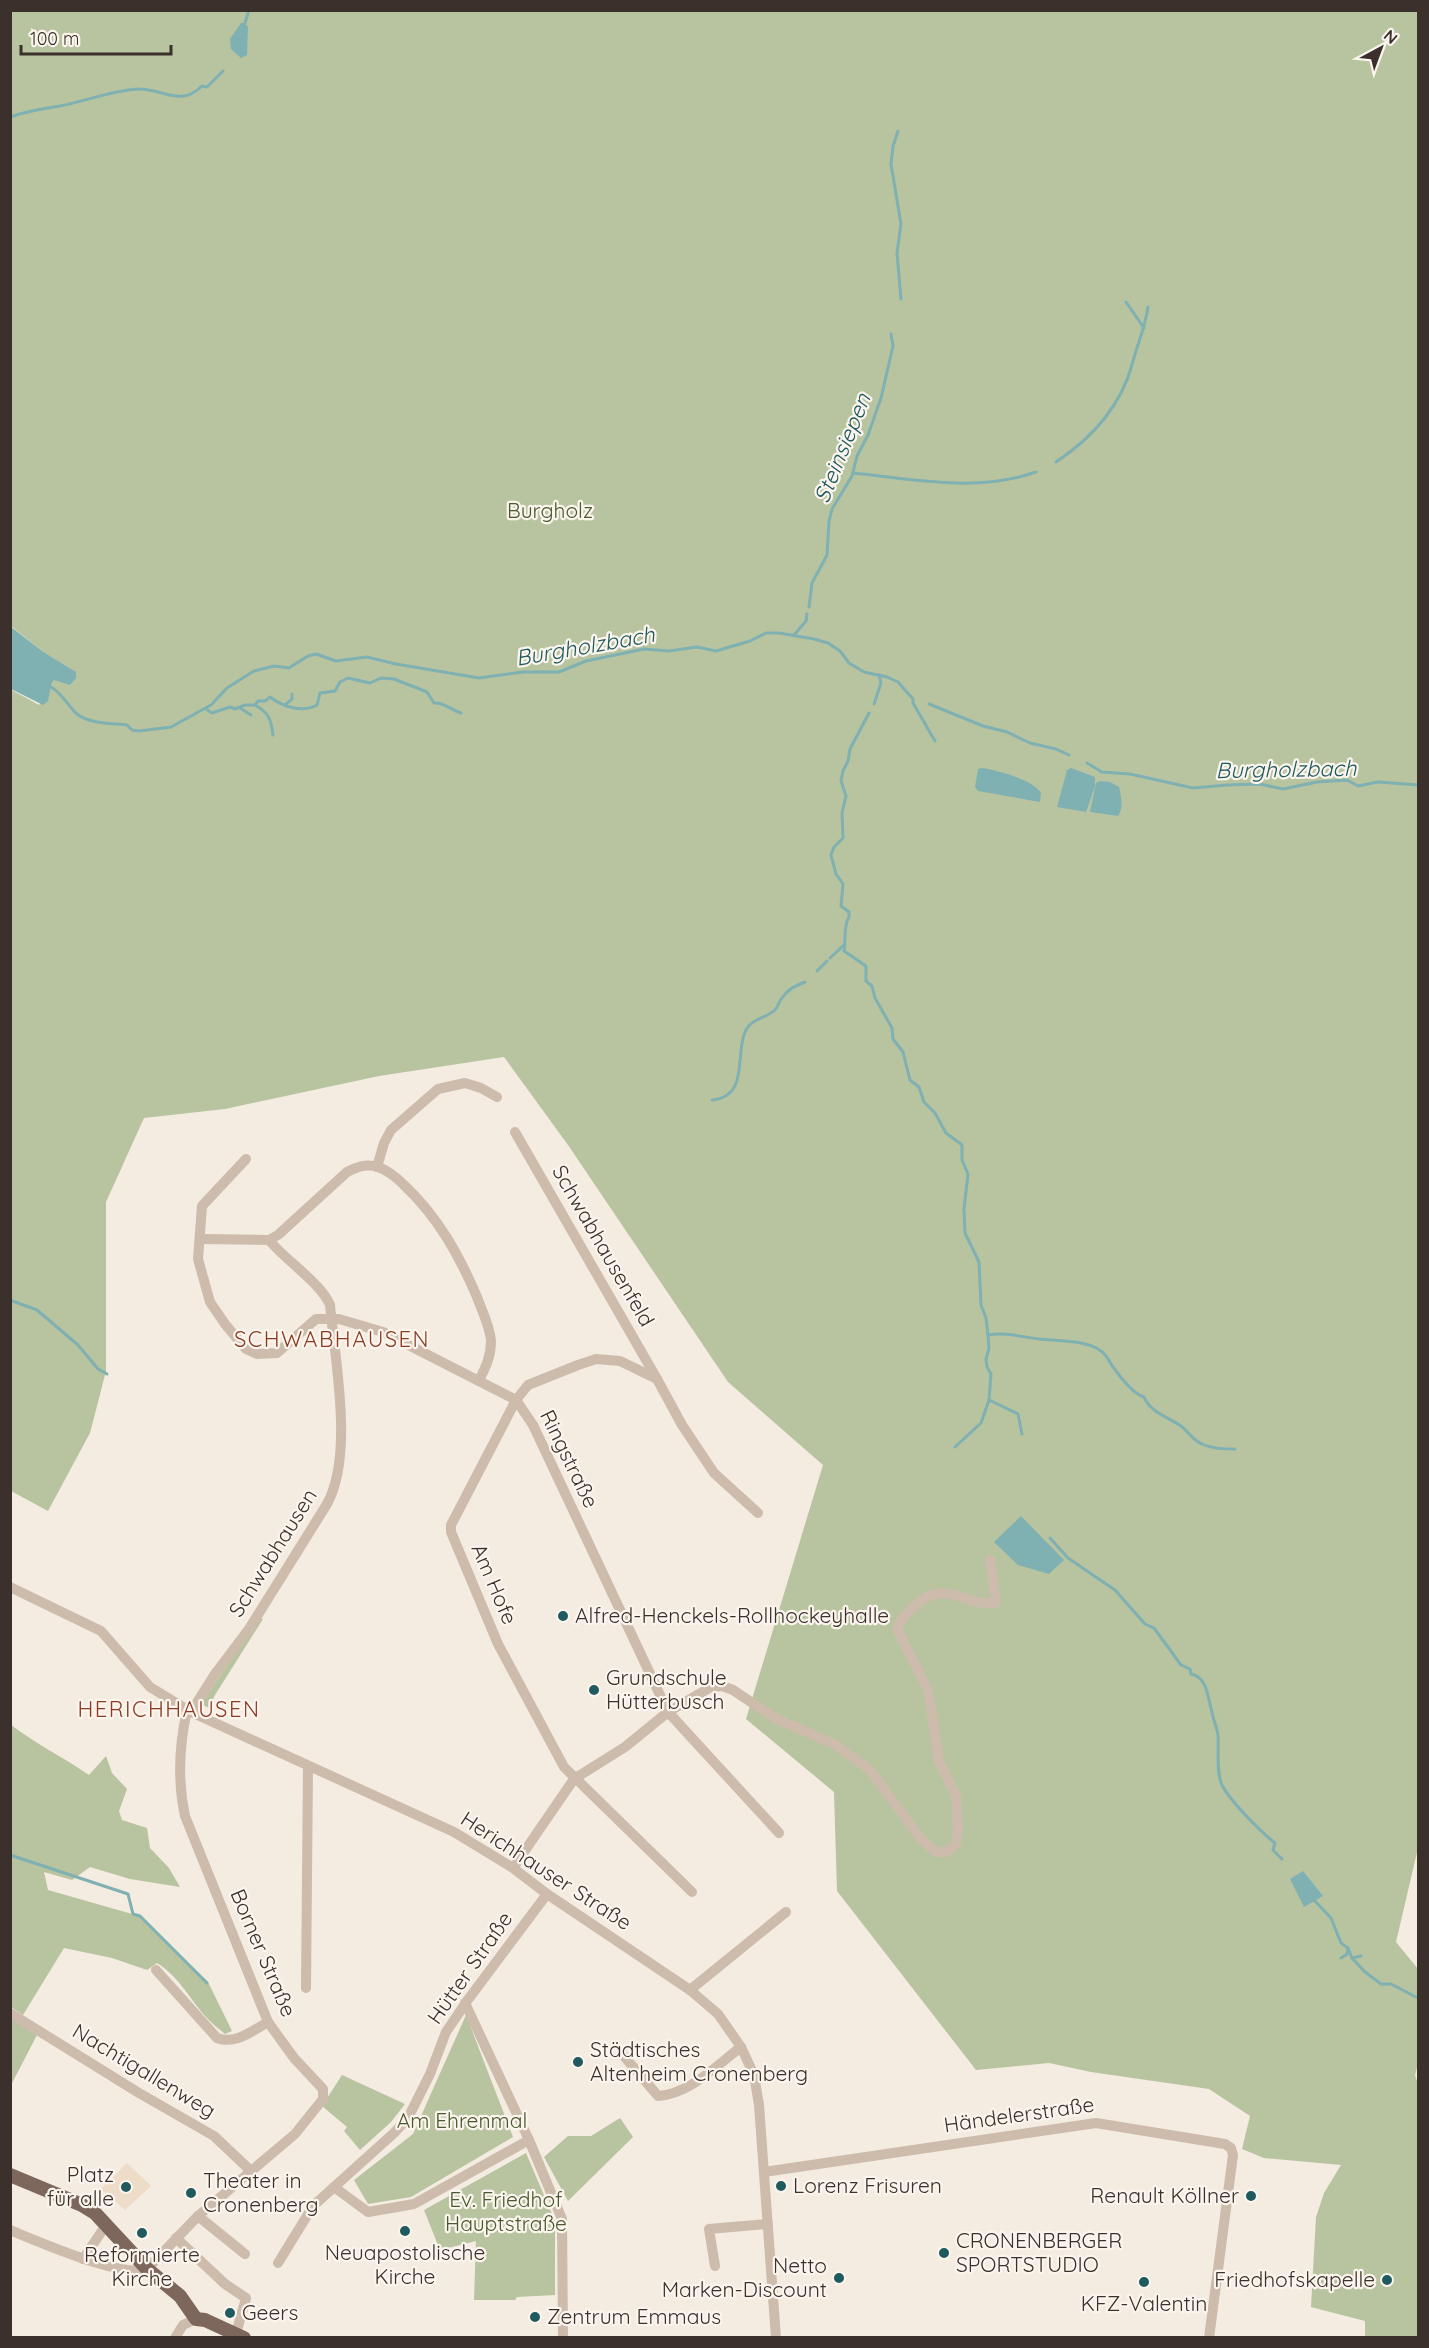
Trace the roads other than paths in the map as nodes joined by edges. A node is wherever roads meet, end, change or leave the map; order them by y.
1 (497, 1097) dead end
2 (515, 1132) dead end
3 (246, 1159) dead end
4 (377, 1167) junction
5 (200, 1239) junction
6 (269, 1240) junction
7 (331, 1318) junction
8 (657, 1379) junction
9 (479, 1380) junction
10 (516, 1400) junction
11 (758, 1514) dead end
12 (990, 1560) dead end
13 (10, 1587) edge
14 (189, 1711) junction
15 (668, 1712) junction
16 (308, 1766) junction
17 (574, 1779) junction
18 (779, 1833) dead end
19 (513, 1868) junction
20 (692, 1892) dead end
21 (546, 1894) junction
22 (786, 1912) dead end
23 (156, 1970) dead end
24 (306, 1988) dead end
25 (690, 1990) junction
26 (465, 2003) junction
27 (10, 2013) edge
28 (268, 2022) junction
29 (741, 2047) junction
30 (623, 2055) dead end
31 (529, 2140) junction
32 (251, 2171) junction
33 (764, 2172) junction
34 (10, 2175) edge
35 (334, 2187) junction
36 (198, 2216) junction
37 (768, 2224) junction
38 (106, 2225) junction
39 (10, 2230) edge
40 (176, 2238) junction
41 (245, 2254) dead end
42 (83, 2259) junction
43 (278, 2263) dead end
44 (715, 2266) dead end
45 (147, 2269) junction
46 (196, 2319) junction
47 (240, 2336) edge
48 (175, 2337) edge
49 (563, 2337) edge
50 (776, 2337) edge
51 (1209, 2337) edge

1 - 4 street
2 - 8 street, Schwabhausenfeld
3 - 5 street
4 - 6 street
4 - 9 street
5 - 6 street
5 - 7 street
6 - 7 street, Schwabhausen
7 - 9 street, Ringstraße
7 - 14 street, Schwabhausen
8 - 10 street
8 - 11 street, Schwabhausenfeld
9 - 10 street, Ringstraße
10 - 15 street, Ringstraße
10 - 17 street, Am Hofe
12 - 15 street
13 - 14 street
14 - 16 street, Herichhauser Straße
14 - 28 street, Borner Straße
15 - 17 street
15 - 18 street, Ringstraße
16 - 19 street, Herichhauser Straße
16 - 24 street
17 - 19 street
17 - 20 street, Am Hofe
19 - 21 street, Herichhauser Straße
21 - 25 street, Herichhauser Straße
21 - 26 street, Hütter Straße
22 - 25 street
23 - 28 street
25 - 29 street, Herichhauser Straße
26 - 31 street
26 - 35 street, Hütter Straße
27 - 32 street, Nachtigallenweg
28 - 32 street, Borner Straße
29 - 30 street
29 - 33 street, Herichhauser Straße
31 - 35 street
31 - 49 street
32 - 36 street, Borner Straße
33 - 37 street, Herichhauser Straße
33 - 51 street, Händelerstraße
34 - 38 main road
35 - 43 street, Hütter Straße
36 - 40 street, Borner Straße
36 - 41 street
37 - 44 street
37 - 50 street, Herichhauser Straße
38 - 42 street
38 - 45 main road
39 - 42 street
40 - 45 street, Borner Straße
40 - 47 street
42 - 45 street
45 - 46 main road
46 - 47 main road
46 - 48 street

